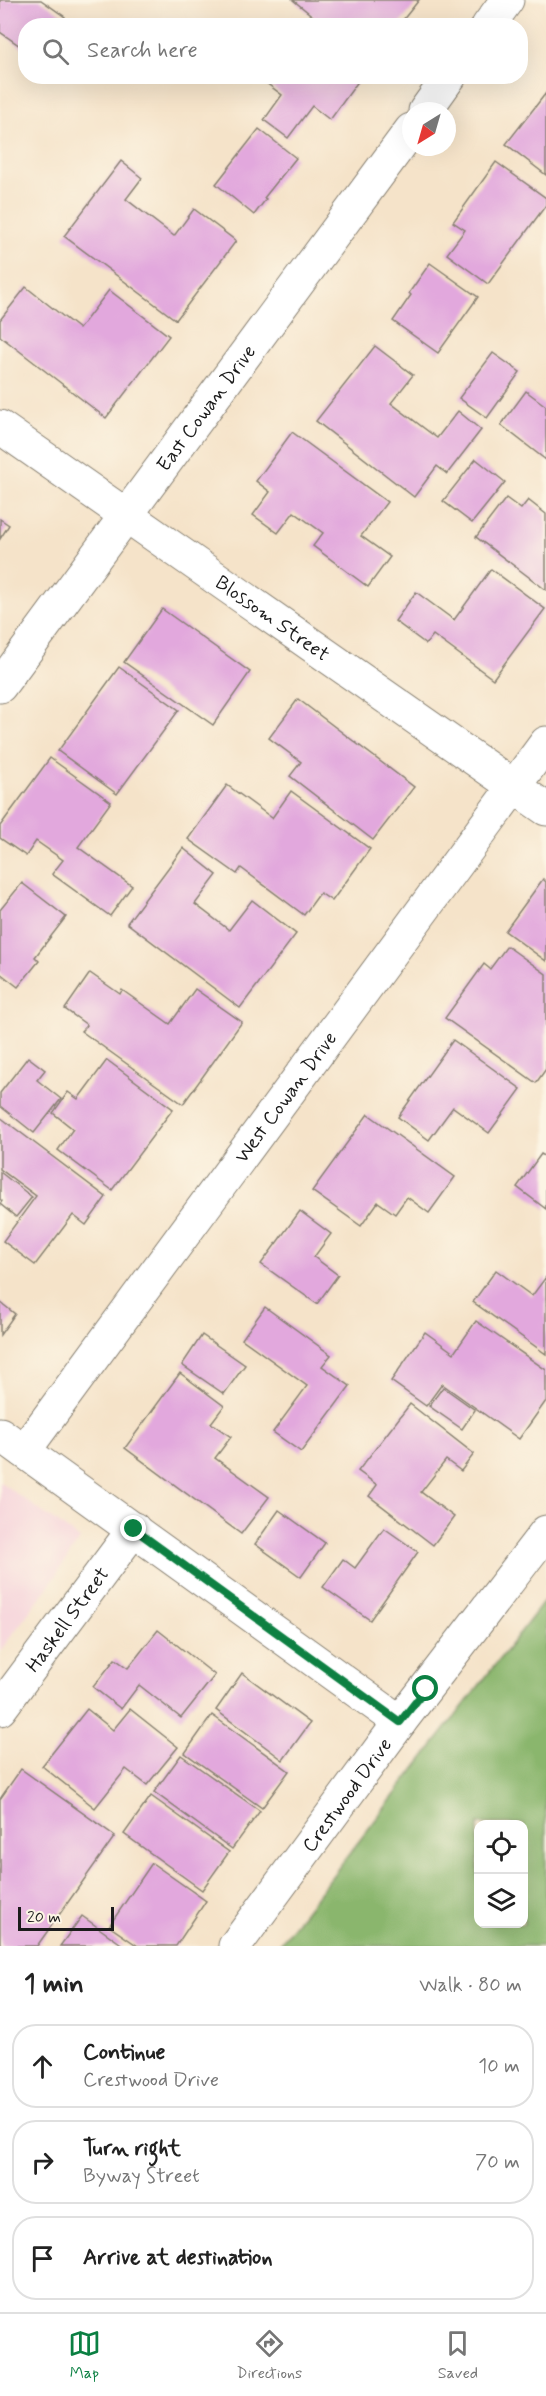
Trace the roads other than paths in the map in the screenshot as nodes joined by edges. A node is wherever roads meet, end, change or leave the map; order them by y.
1 (507, 0) edge
2 (494, 18) edge
3 (444, 84) edge
4 (431, 102) edge
5 (402, 141) edge
6 (0, 427) edge
7 (126, 515) junction
8 (0, 686) edge
9 (546, 743) edge
10 (513, 786) junction
11 (546, 809) edge
12 (12, 1442) edge
13 (134, 1529) junction
14 (546, 1532) edge
15 (0, 1709) edge
16 (400, 1722) junction
17 (236, 1946) edge

1 - 2 street
3 - 4 street
5 - 7 street, East Cowan Drive
6 - 7 street, Blossom Street
7 - 8 street, East Cowan Drive
7 - 10 street, Blossom Street
9 - 10 street, West Cowan Drive
10 - 11 street, Blossom Street
10 - 12 street, West Cowan Drive
12 - 13 street
13 - 15 street, Haskell Street
13 - 16 street
14 - 16 street, Crestwood Drive
16 - 17 street, Crestwood Drive

